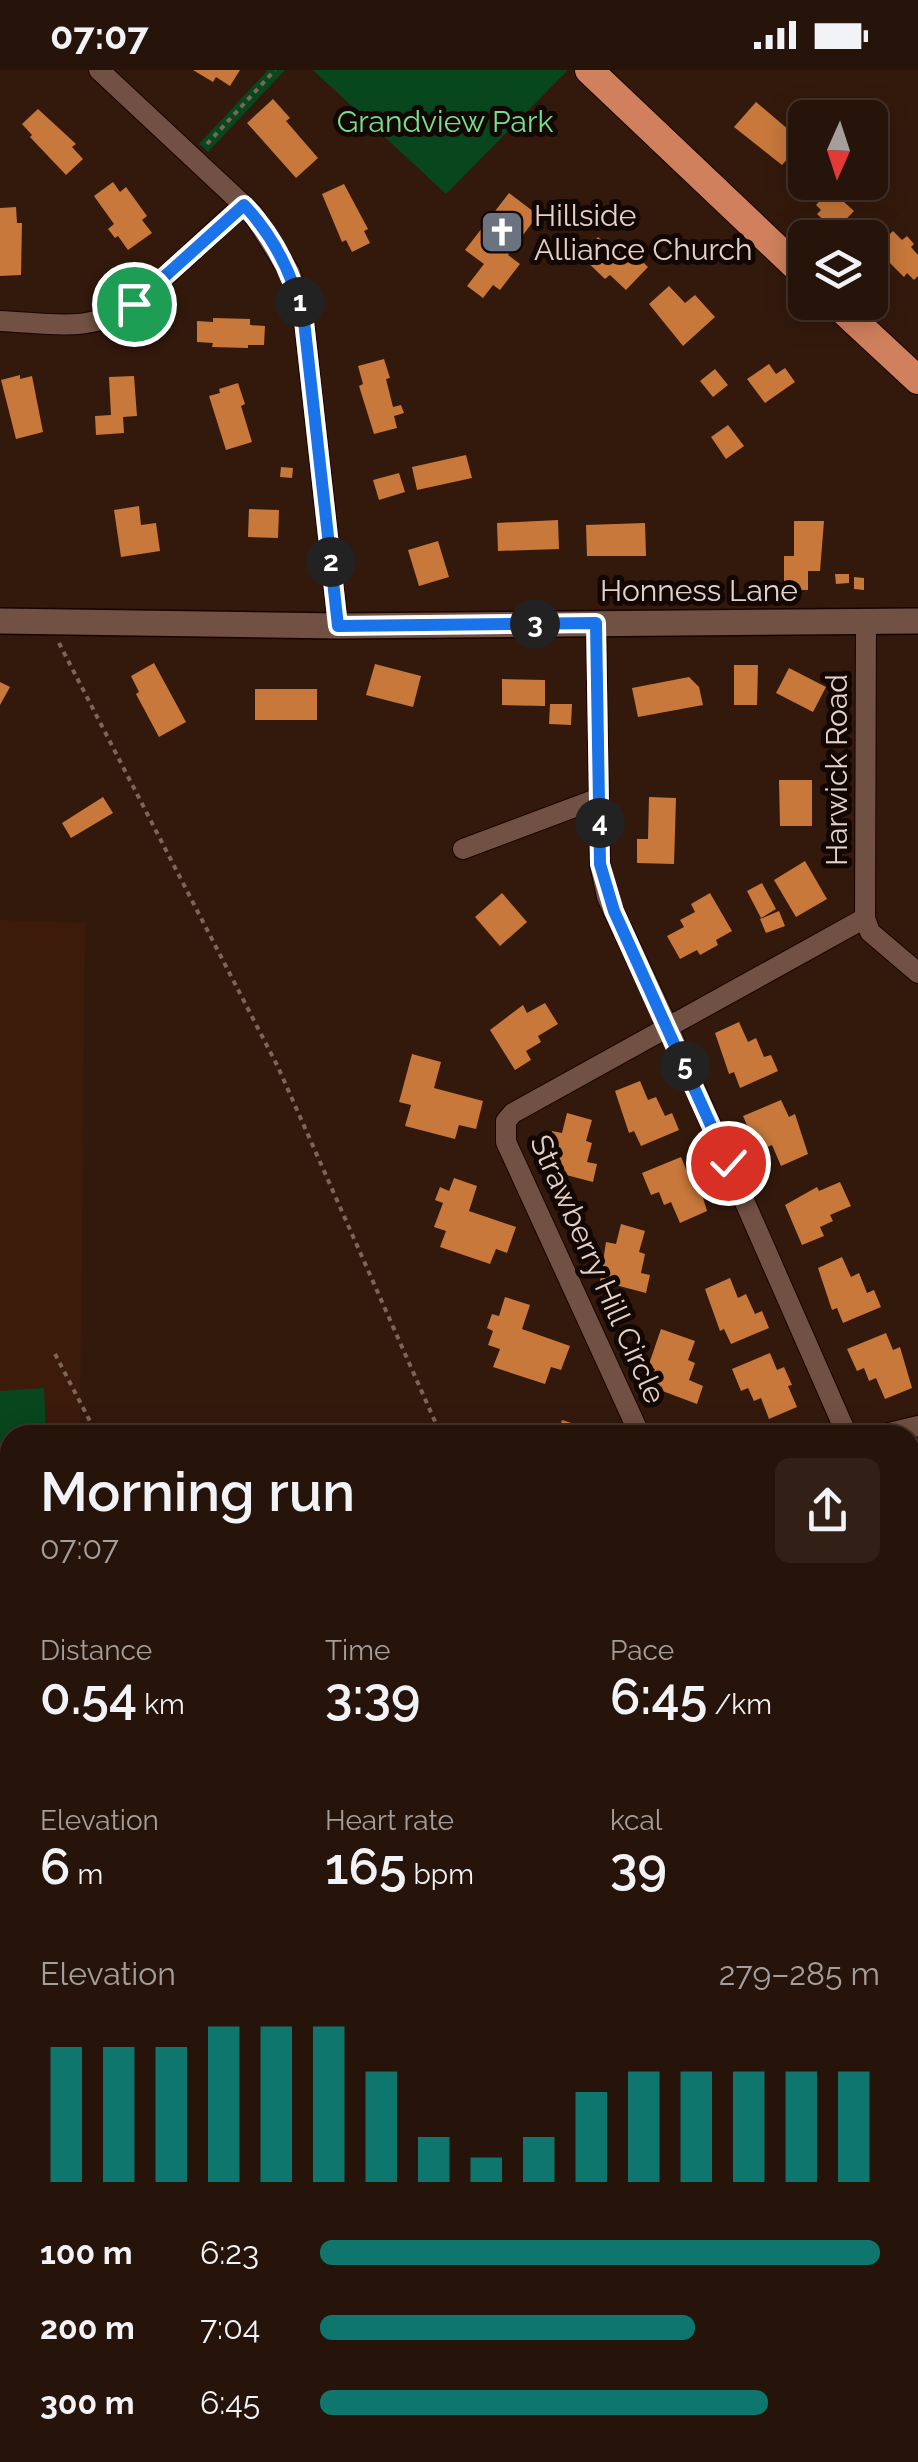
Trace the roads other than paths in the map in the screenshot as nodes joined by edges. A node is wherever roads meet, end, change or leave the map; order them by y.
1 (99, 70) edge
2 (589, 70) edge
3 (244, 205) junction
4 (788, 259) edge
5 (853, 320) edge
6 (0, 321) edge
7 (918, 380) edge
8 (0, 621) edge
9 (866, 621) junction
10 (918, 621) edge
11 (596, 623) junction
12 (338, 626) junction
13 (599, 798) junction
14 (463, 850) dead end
15 (866, 918) junction
16 (918, 972) edge
17 (668, 1027) junction
18 (635, 1425) edge
19 (843, 1425) edge

1 - 3 street
2 - 4 highway
3 - 6 street
3 - 12 street
5 - 7 highway
8 - 12 street, Honness Lane
9 - 10 street, Honness Lane
9 - 11 street, Honness Lane
9 - 15 street, Harwick Road
11 - 12 street, Honness Lane
11 - 13 street
13 - 14 street
13 - 17 street
15 - 16 street
15 - 17 street, Strawberry Hill Circle
17 - 18 street, Strawberry Hill Circle
17 - 19 street

